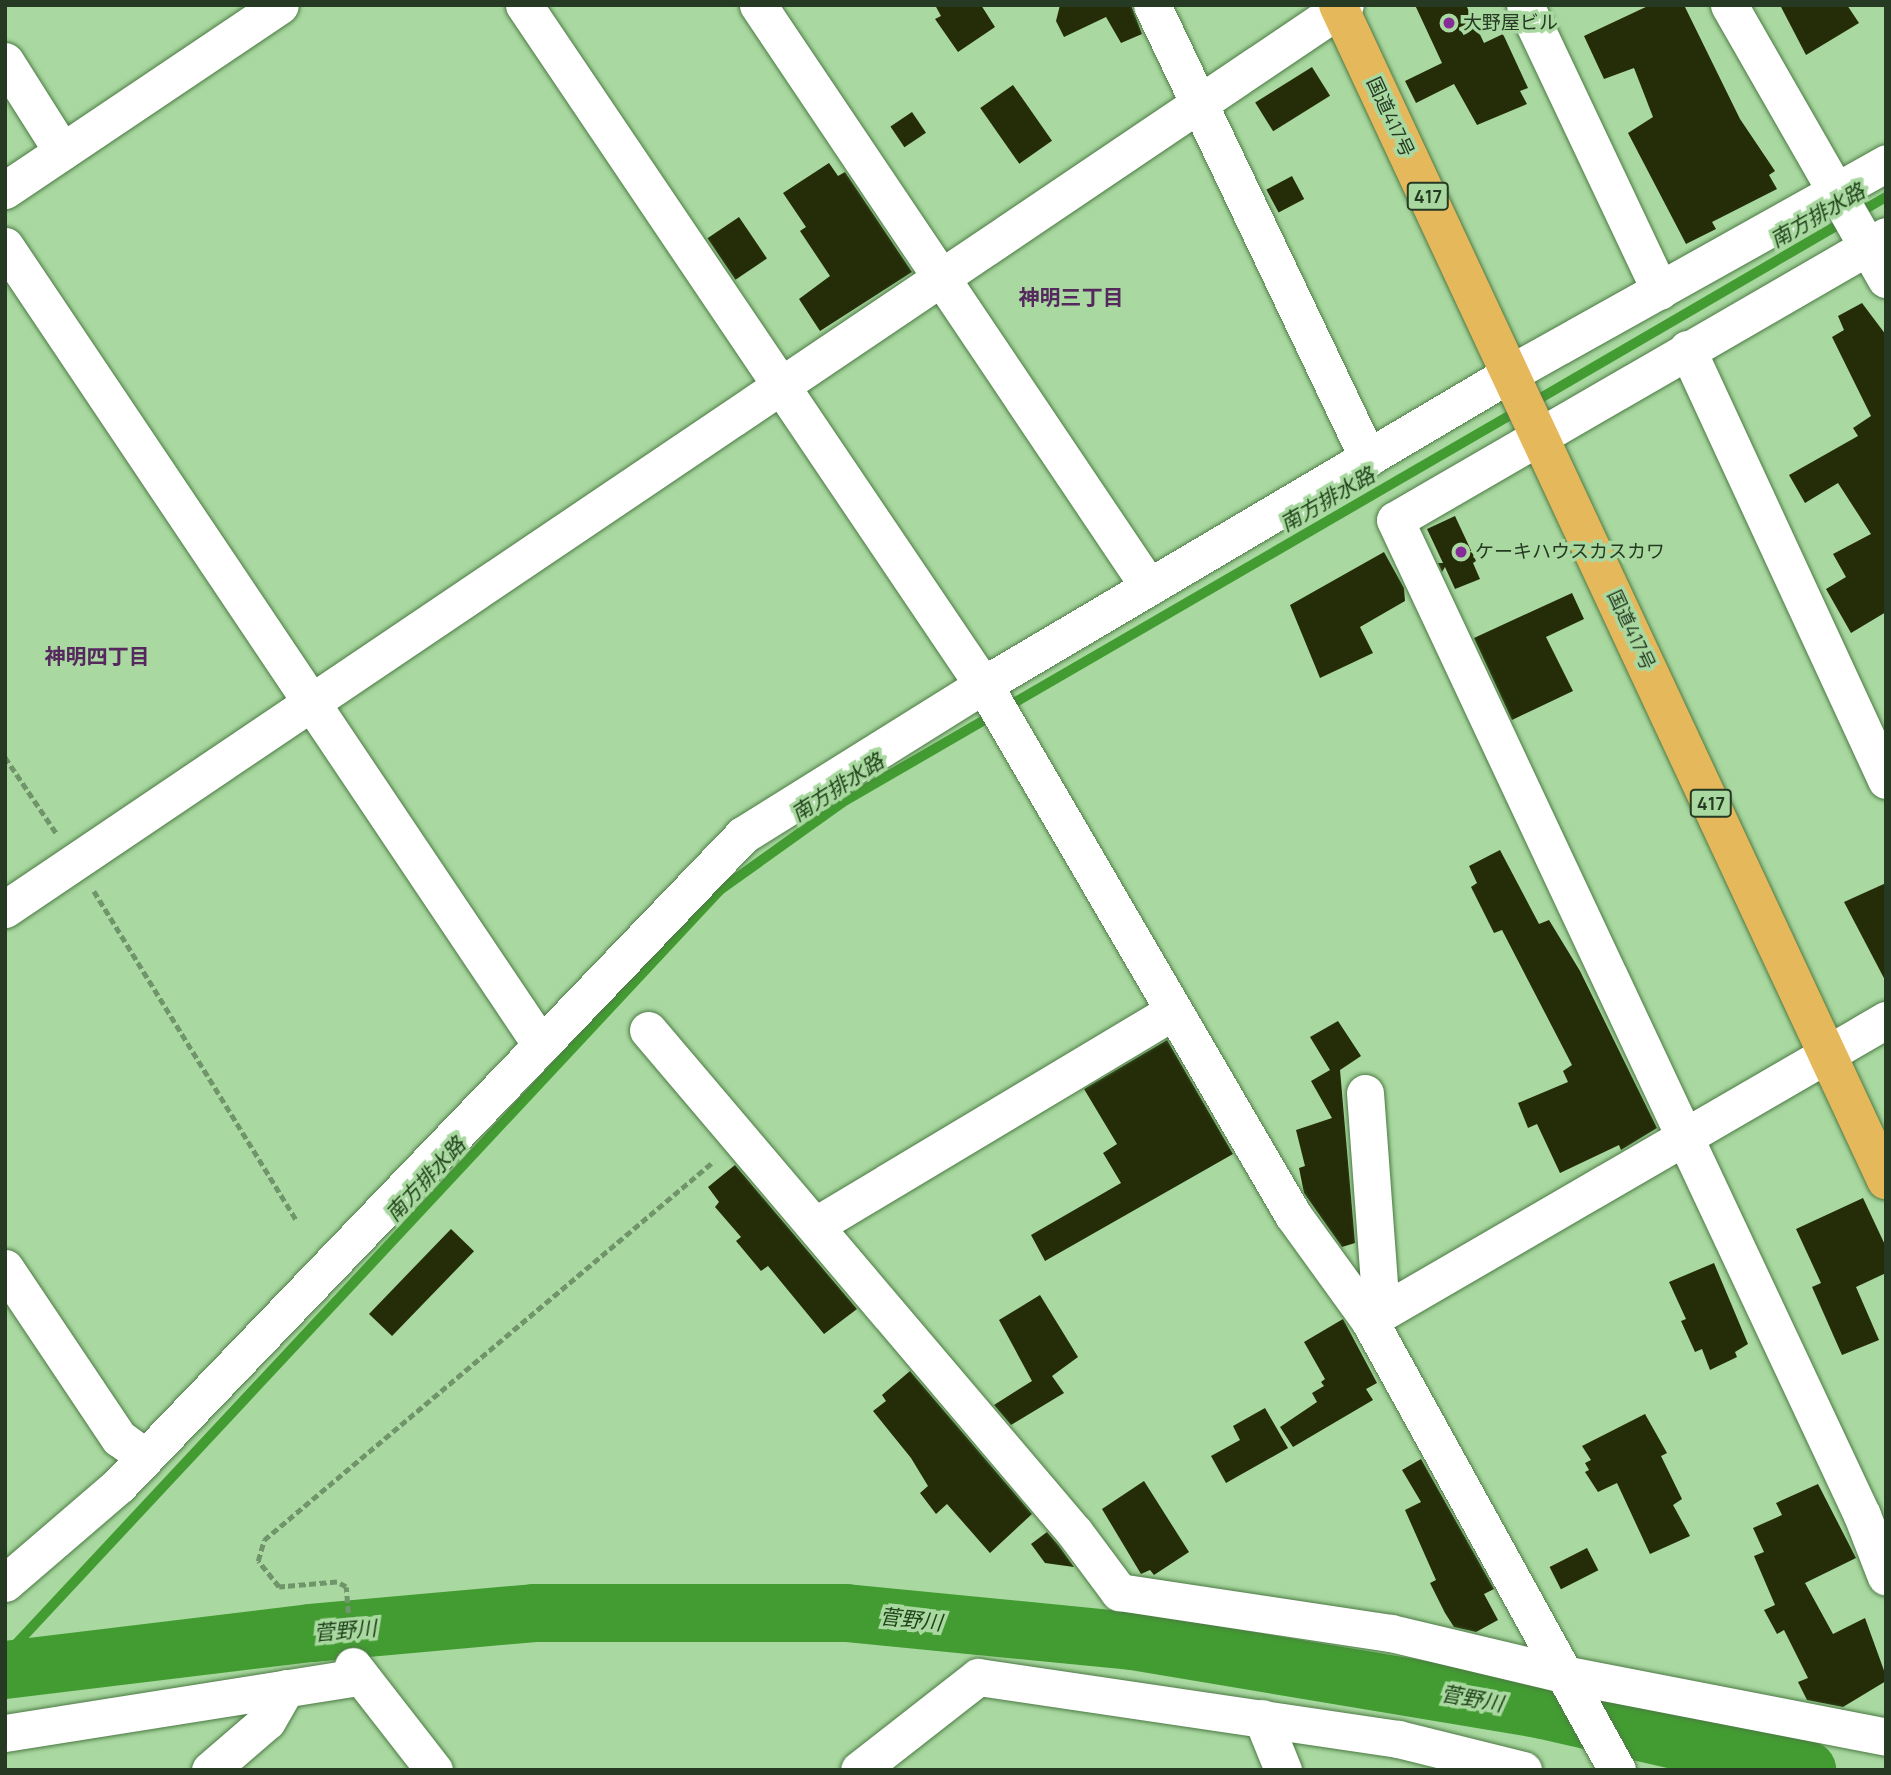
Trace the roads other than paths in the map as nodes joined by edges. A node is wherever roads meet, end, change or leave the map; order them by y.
1 (280, 5) edge
2 (524, 5) edge
3 (758, 5) edge
4 (1152, 5) edge
5 (1525, 5) edge
6 (1729, 5) edge
7 (1341, 7) edge
8 (5, 61) edge
9 (1198, 104) junction
10 (62, 151) junction
11 (1886, 163) edge
12 (5, 190) edge
13 (1838, 195) junction
14 (1872, 240) edge
15 (5, 246) edge
16 (940, 278) junction
17 (1886, 279) edge
18 (1660, 291) junction
19 (1687, 349) junction
20 (1514, 380) junction
21 (780, 386) junction
22 (1538, 431) junction
23 (1368, 458) junction
24 (1149, 587) junction
25 (987, 691) junction
26 (313, 705) junction
27 (1886, 780) edge
28 (5, 909) edge
29 (1174, 1011) junction
30 (1886, 1020) edge
31 (649, 1030) dead end
32 (541, 1045) junction
33 (1827, 1050) junction
34 (1365, 1093) dead end
35 (1685, 1134) junction
36 (1886, 1180) edge
37 (816, 1225) junction
38 (5, 1268) edge
39 (1375, 1317) junction
40 (145, 1457) junction
41 (1886, 1577) edge
42 (5, 1583) edge
43 (1566, 1679) junction
44 (286, 1688) junction
45 (1262, 1718) junction
46 (5, 1733) edge
47 (1886, 1737) edge
48 (211, 1770) edge
49 (434, 1770) edge
50 (859, 1770) edge
51 (1283, 1770) edge
52 (1523, 1770) edge
53 (1617, 1770) edge

1 - 10 street
2 - 21 street
3 - 16 street
4 - 9 street
5 - 18 street
6 - 13 street
7 - 9 street
7 - 20 highway, 国道417号 / 417
8 - 10 street
9 - 16 street
9 - 23 street
10 - 12 street
11 - 13 street
13 - 14 street
13 - 18 street
14 - 17 street
14 - 19 street
15 - 26 street
16 - 21 street
16 - 24 street
18 - 20 street
19 - 22 street
19 - 27 street
20 - 22 highway, 国道417号 / 417
20 - 23 street
21 - 25 street
21 - 26 street
22 - 33 highway, 国道417号 / 417
22 - 35 street
23 - 24 street
24 - 25 street
25 - 29 street
25 - 32 street
26 - 28 street
26 - 32 street
29 - 37 street
29 - 39 street
30 - 33 street
31 - 37 street
32 - 40 street
33 - 35 street
33 - 36 highway, 国道417号 / 417
34 - 39 street
35 - 39 street
35 - 41 street
37 - 43 street
38 - 40 street
39 - 43 street
40 - 42 street
43 - 47 street
43 - 53 street
44 - 46 street
44 - 48 street
44 - 49 street
45 - 50 street
45 - 51 street
45 - 52 street

